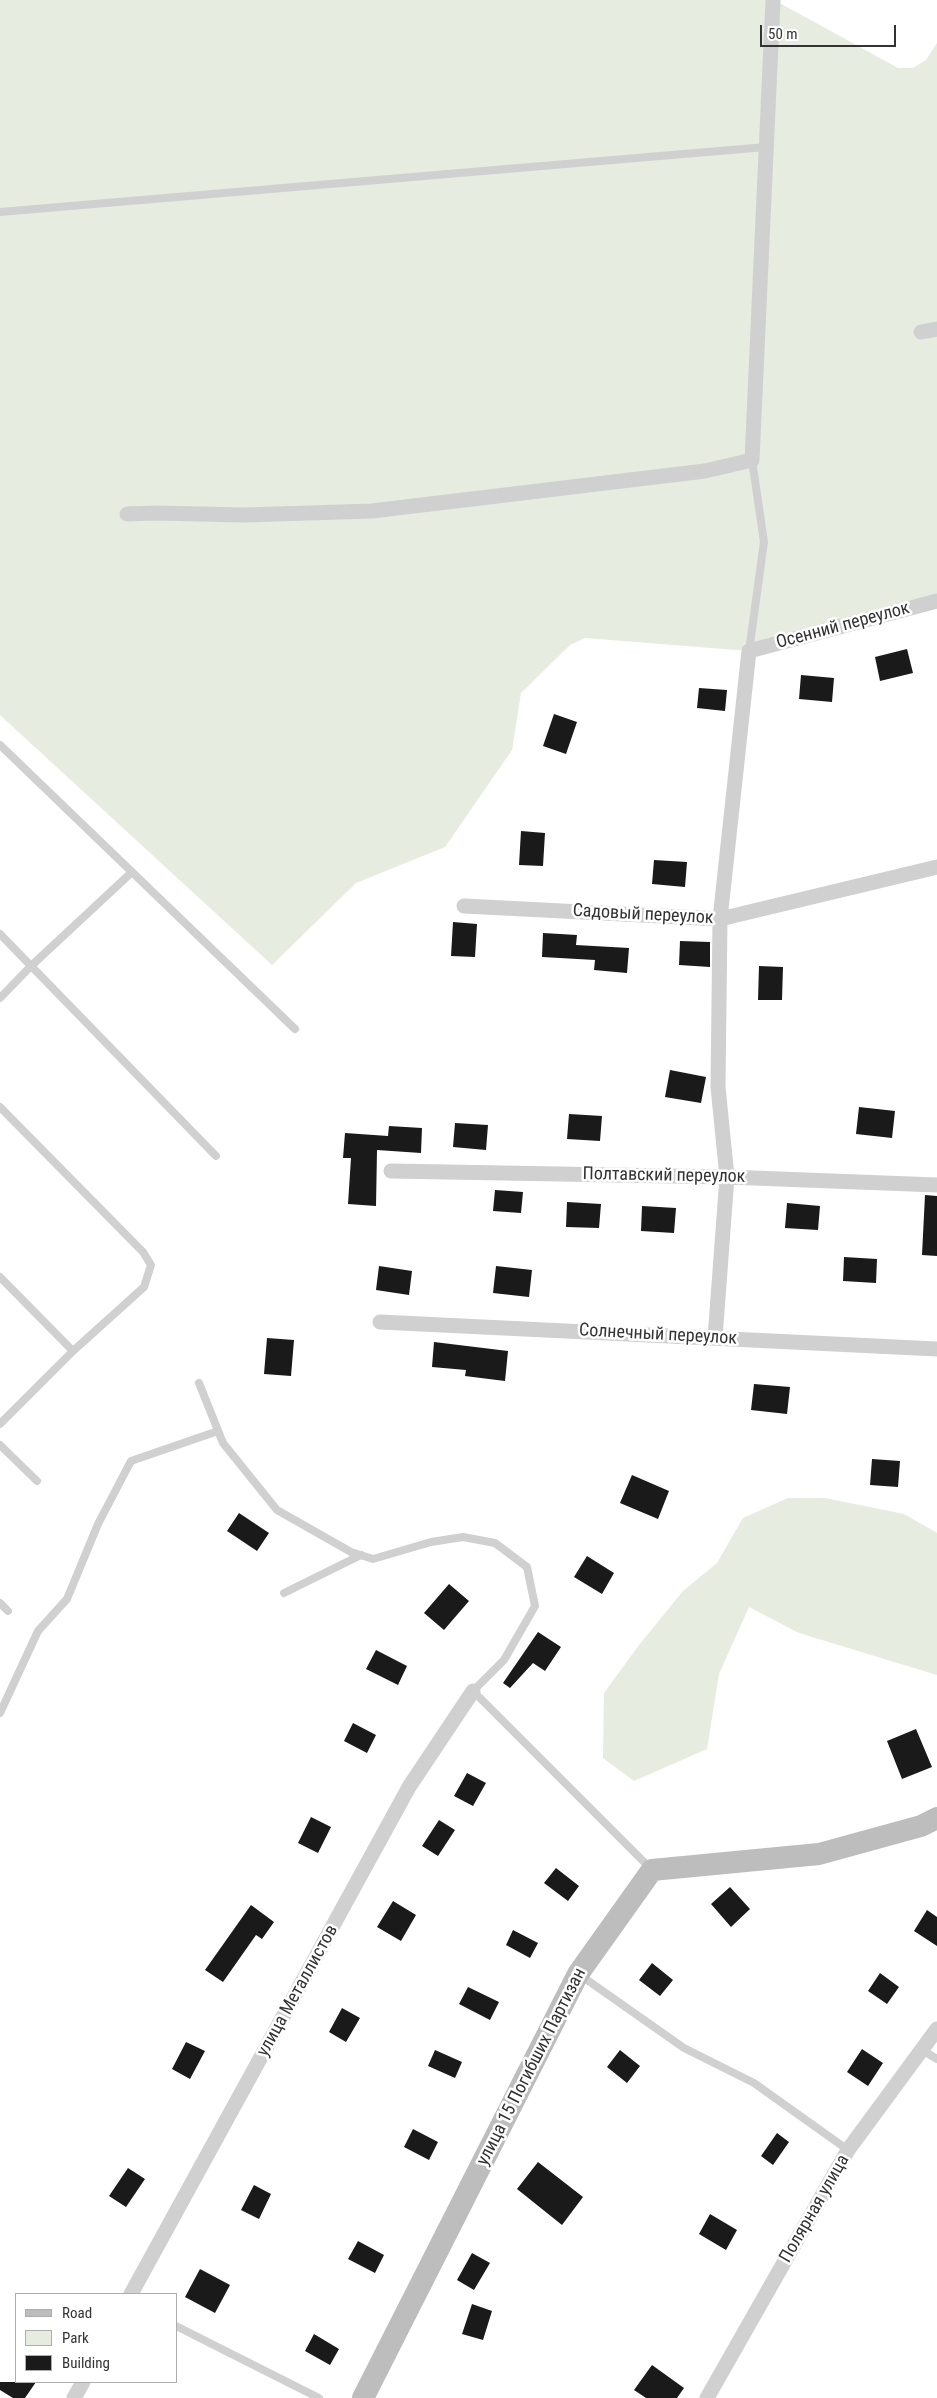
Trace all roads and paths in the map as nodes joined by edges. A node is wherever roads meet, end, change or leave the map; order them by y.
1 (773, 0) edge
2 (766, 147) junction
3 (0, 212) edge
4 (937, 329) edge
5 (921, 332) dead end
6 (752, 460) junction
7 (128, 514) dead end
8 (937, 601) edge
9 (749, 651) junction
10 (0, 745) edge
11 (937, 867) edge
12 (132, 872) junction
13 (464, 906) dead end
14 (720, 919) junction
15 (0, 934) edge
16 (31, 966) junction
17 (0, 998) edge
18 (295, 1029) dead end
19 (0, 1107) edge
20 (216, 1156) dead end
21 (391, 1171) dead end
22 (727, 1177) junction
23 (937, 1184) edge
24 (0, 1277) edge
25 (380, 1322) dead end
26 (715, 1338) junction
27 (937, 1349) edge
28 (73, 1351) junction
29 (199, 1383) dead end
30 (0, 1424) edge
31 (218, 1431) junction
32 (0, 1445) edge
33 (37, 1481) dead end
34 (361, 1555) junction
35 (284, 1593) dead end
36 (0, 1603) edge
37 (8, 1611) dead end
38 (473, 1692) junction
39 (0, 1713) edge
40 (937, 1818) edge
41 (652, 1870) junction
42 (578, 1974) junction
43 (937, 2029) edge
44 (922, 2050) junction
45 (937, 2059) edge
46 (848, 2150) junction
47 (132, 2293) edge
48 (178, 2327) edge
49 (82, 2383) edge
50 (74, 2398) edge
51 (319, 2398) edge
52 (363, 2398) edge
53 (707, 2398) edge

1 - 2 street
2 - 3 lane
2 - 6 street
4 - 5 street
6 - 7 street
6 - 9 lane
8 - 9 street, Осенний переулок
9 - 14 street
10 - 12 lane
11 - 14 street, Садовый переулок
12 - 16 lane
12 - 18 lane
13 - 14 street, Садовый переулок
14 - 22 street
15 - 16 lane
16 - 17 lane
16 - 20 lane
19 - 28 lane
21 - 22 street, Полтавский переулок
22 - 23 street, Полтавский переулок
22 - 26 street
24 - 28 lane
25 - 26 street, Солнечный переулок
26 - 27 street, Солнечный переулок
28 - 30 lane
29 - 31 lane
31 - 34 lane
31 - 39 lane
32 - 33 lane
34 - 35 lane
34 - 38 lane
36 - 37 lane
38 - 41 lane
38 - 47 street, улица Металлистов
40 - 41 street
41 - 42 street, улица 15 Погибших Партизан
42 - 46 lane
42 - 52 street, улица 15 Погибших Партизан
43 - 44 street, Полярная улица
44 - 45 lane
44 - 46 street, Полярная улица
46 - 53 street, Полярная улица
48 - 51 lane
49 - 50 street

